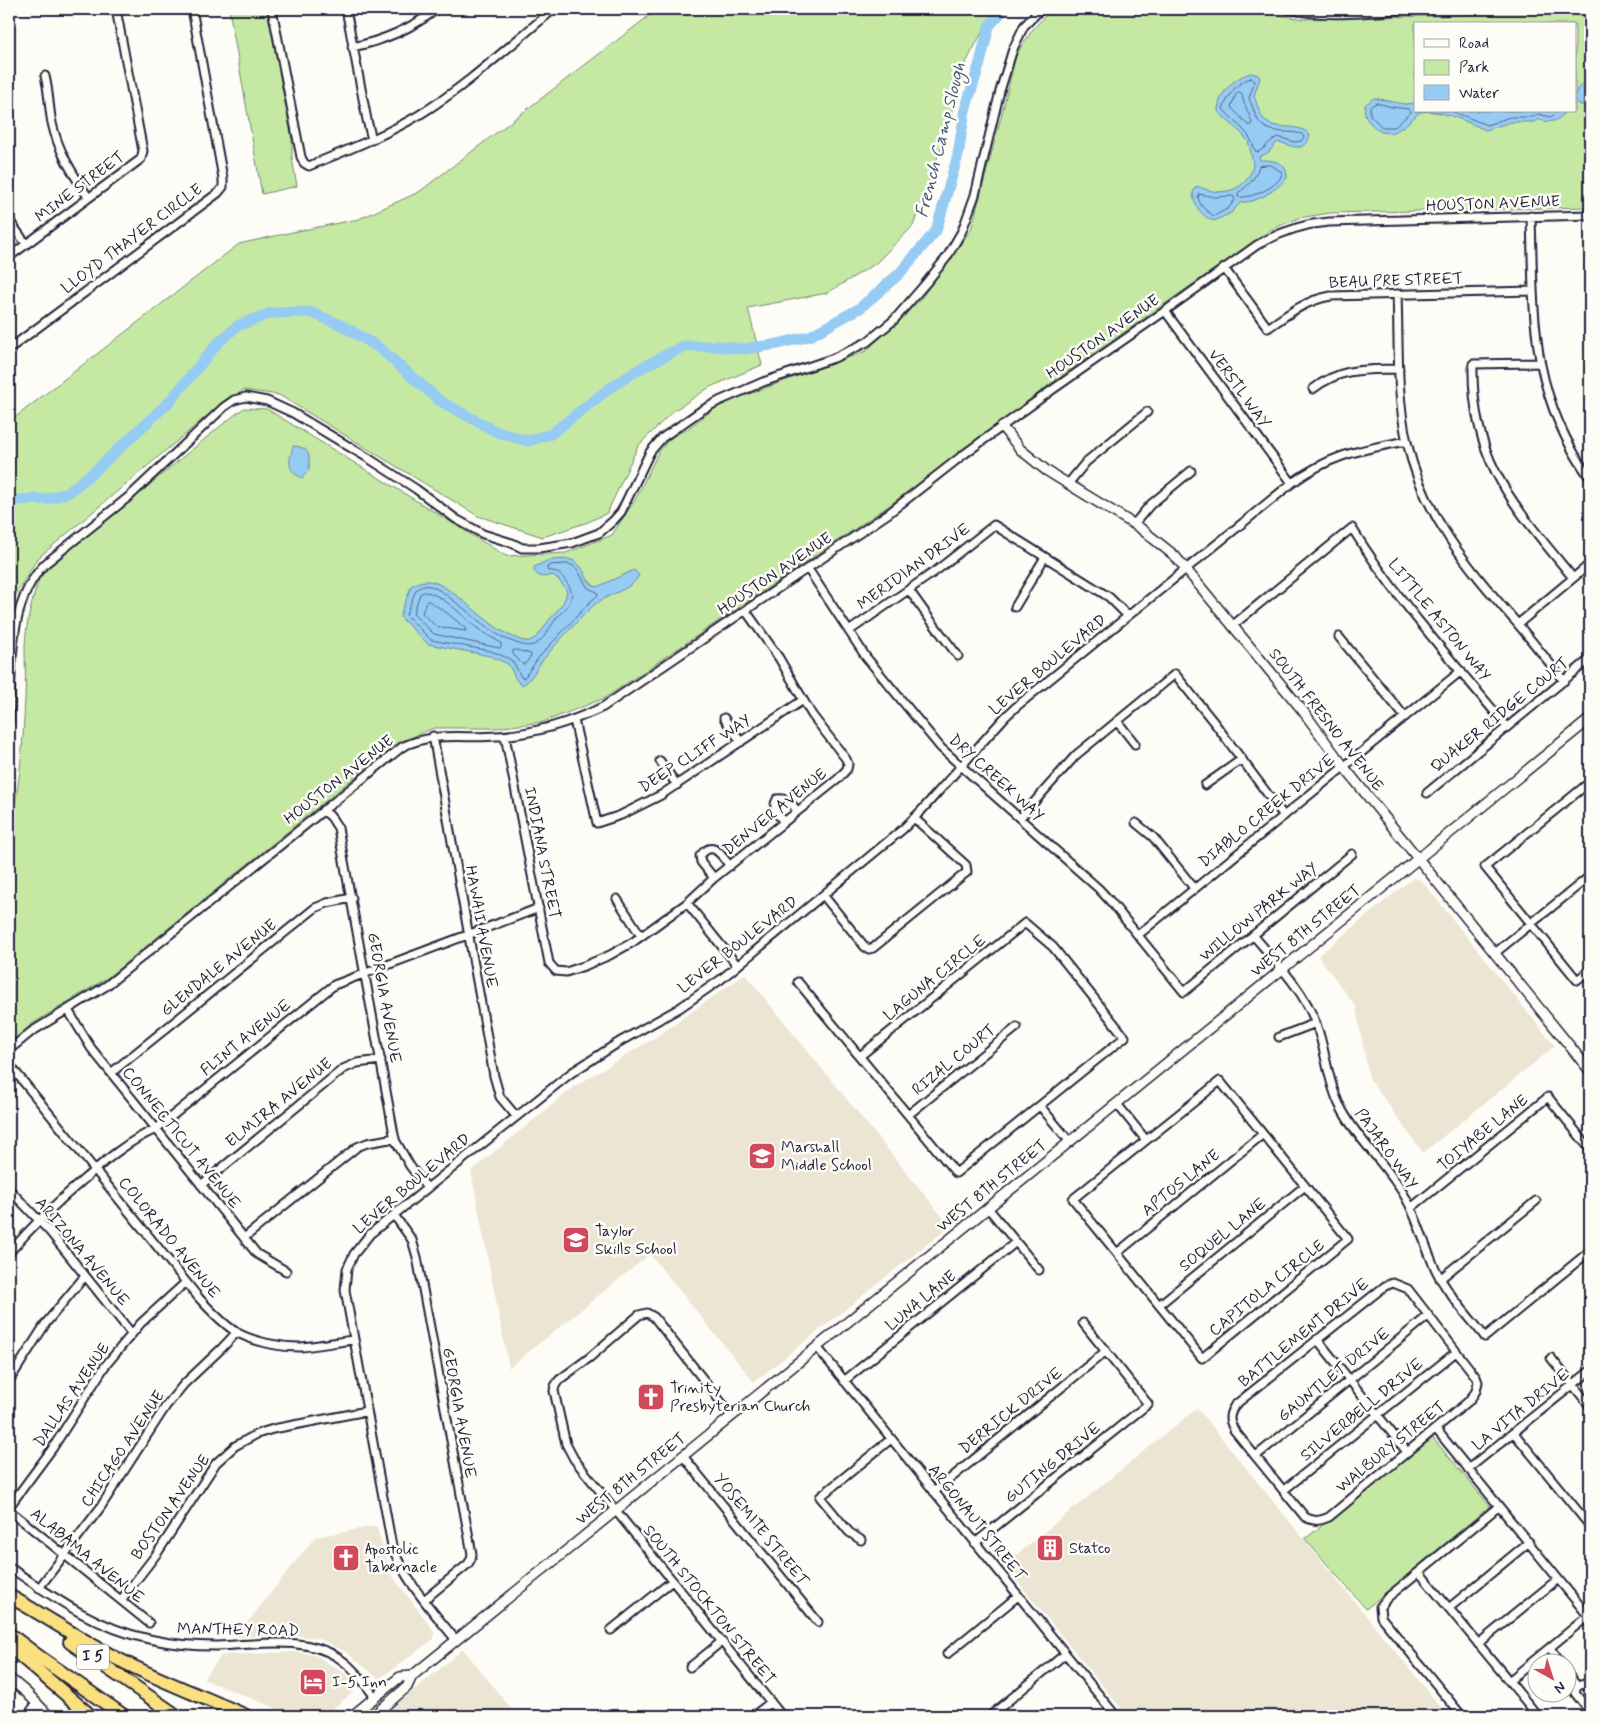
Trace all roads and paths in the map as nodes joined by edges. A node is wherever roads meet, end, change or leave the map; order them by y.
1 (116, 9) edge
2 (192, 9) edge
3 (272, 9) edge
4 (346, 9) edge
5 (437, 9) edge
6 (554, 9) edge
7 (1041, 9) edge
8 (1288, 9) edge
9 (1410, 9) edge
10 (352, 47) junction
11 (45, 76) dead end
12 (372, 140) junction
13 (88, 197) junction
14 (1590, 215) edge
15 (1531, 216) junction
16 (9, 220) edge
17 (26, 244) junction
18 (9, 257) edge
19 (1224, 268) junction
20 (1533, 291) junction
21 (1397, 294) junction
22 (1165, 311) junction
23 (9, 349) edge
24 (1540, 363) junction
25 (1399, 369) junction
26 (1313, 389) dead end
27 (1147, 412) dead end
28 (1002, 427) junction
29 (1406, 441) junction
30 (1190, 471) dead end
31 (1590, 478) edge
32 (1292, 483) junction
33 (1068, 484) junction
34 (1134, 524) junction
35 (1045, 557) junction
36 (1590, 564) edge
37 (808, 569) junction
38 (1186, 569) junction
39 (1573, 578) junction
40 (909, 590) junction
41 (1015, 607) dead end
42 (746, 611) junction
43 (1128, 616) junction
44 (1518, 624) junction
45 (1232, 626) junction
46 (849, 631) junction
47 (1340, 637) dead end
48 (958, 656) dead end
49 (1590, 659) edge
50 (1461, 671) junction
51 (1564, 680) junction
52 (803, 700) junction
53 (1405, 717) junction
54 (724, 718) dead end
55 (1590, 719) edge
56 (574, 720) junction
57 (1116, 721) junction
58 (9, 722) edge
59 (1507, 727) junction
60 (433, 736) junction
61 (505, 736) junction
62 (741, 742) junction
63 (1135, 744) dead end
64 (1242, 758) junction
65 (660, 761) dead end
66 (961, 766) junction
67 (1344, 767) junction
68 (1590, 782) edge
69 (677, 785) junction
70 (1205, 785) dead end
71 (1427, 793) dead end
72 (323, 810) junction
73 (798, 812) junction
74 (1284, 816) junction
75 (914, 818) junction
76 (1020, 818) junction
77 (784, 822) junction
78 (1136, 823) dead end
79 (1352, 854) dead end
80 (1418, 859) junction
81 (730, 866) junction
82 (1590, 876) edge
83 (714, 878) junction
84 (1194, 888) junction
85 (823, 895) junction
86 (352, 898) junction
87 (617, 899) dead end
88 (687, 903) junction
89 (539, 908) junction
90 (1531, 924) junction
91 (468, 934) junction
92 (1138, 935) junction
93 (1253, 935) junction
94 (641, 936) junction
95 (1495, 953) junction
96 (737, 965) junction
97 (1282, 970) junction
98 (1590, 970) edge
99 (558, 972) joint
100 (365, 973) junction
101 (798, 982) dead end
102 (1184, 992) joint
103 (68, 1010) junction
104 (1316, 1023) junction
105 (1017, 1027) dead end
106 (1279, 1037) dead end
107 (9, 1050) edge
108 (860, 1056) junction
109 (381, 1060) junction
110 (9, 1064) edge
111 (1590, 1071) edge
112 (111, 1073) junction
113 (1117, 1104) junction
114 (1040, 1106) junction
115 (908, 1115) junction
116 (516, 1116) junction
117 (156, 1129) junction
118 (1263, 1134) junction
119 (395, 1138) junction
120 (1146, 1140) junction
121 (1070, 1142) junction
122 (1590, 1147) edge
123 (95, 1170) junction
124 (201, 1185) junction
125 (1305, 1186) junction
126 (427, 1188) junction
127 (9, 1189) edge
128 (1536, 1201) dead end
129 (988, 1208) junction
130 (1411, 1208) junction
131 (394, 1215) junction
132 (38, 1220) junction
133 (244, 1238) junction
134 (1016, 1242) junction
135 (1590, 1251) edge
136 (9, 1253) edge
137 (1117, 1253) junction
138 (1039, 1270) dead end
139 (286, 1271) dead end
140 (85, 1276) junction
141 (1440, 1279) junction
142 (186, 1282) junction
143 (1159, 1305) junction
144 (1428, 1316) junction
145 (1083, 1323) dead end
146 (236, 1332) junction
147 (132, 1334) junction
148 (1317, 1339) junction
149 (353, 1340) junction
150 (817, 1348) junction
151 (1106, 1351) junction
152 (1456, 1352) junction
153 (1551, 1358) dead end
154 (1590, 1371) edge
155 (9, 1381) edge
156 (844, 1381) junction
157 (1350, 1381) junction
158 (1573, 1385) junction
159 (1590, 1406) edge
160 (367, 1412) junction
161 (1378, 1414) junction
162 (732, 1416) junction
163 (1436, 1429) junction
164 (1514, 1433) junction
165 (891, 1439) junction
166 (1407, 1452) junction
167 (683, 1456) junction
168 (1256, 1456) junction
169 (1468, 1469) junction
170 (1284, 1490) junction
171 (934, 1492) junction
172 (1498, 1507) junction
173 (9, 1509) edge
174 (615, 1511) junction
175 (1590, 1526) edge
176 (861, 1540) dead end
177 (1529, 1542) junction
178 (976, 1544) junction
179 (64, 1554) junction
180 (9, 1567) edge
181 (1419, 1572) junction
182 (1558, 1579) junction
183 (672, 1581) junction
184 (39, 1588) junction
185 (1018, 1596) junction
186 (9, 1598) edge
187 (122, 1600) junction
188 (424, 1600) junction
189 (1449, 1608) junction
190 (1589, 1617) edge
191 (818, 1622) dead end
192 (149, 1623) dead end
193 (611, 1630) dead end
194 (9, 1634) edge
195 (456, 1640) junction
196 (721, 1642) junction
197 (1478, 1644) junction
198 (9, 1646) edge
199 (1550, 1648) junction
200 (1553, 1652) edge
201 (947, 1654) dead end
202 (1065, 1654) junction
203 (690, 1667) dead end
204 (412, 1676) junction
205 (9, 1678) edge
206 (1509, 1681) junction
207 (1577, 1686) joint
208 (1590, 1690) edge
209 (400, 1694) junction
210 (375, 1697) junction
211 (770, 1702) junction
212 (37, 1703) junction
213 (1590, 1712) edge
214 (27, 1716) edge
215 (49, 1716) edge
216 (91, 1716) edge
217 (124, 1716) edge
218 (177, 1716) edge
219 (246, 1716) edge
220 (352, 1716) edge
221 (369, 1716) edge
222 (373, 1716) edge
223 (753, 1716) edge
224 (782, 1716) edge
225 (990, 1716) edge
226 (1116, 1716) edge
227 (1462, 1716) edge
228 (1538, 1716) edge

1 - 13 street, MINE STREET
2 - 23 street, LLOYD THAYER CIRCLE
3 - 12 street
4 - 10 street
5 - 10 street
6 - 12 street
7 - 58 street
8 - 9 street
10 - 12 street
11 - 13 street
13 - 17 street, MINE STREET
14 - 15 street, HOUSTON AVENUE
15 - 19 street, HOUSTON AVENUE
15 - 20 street
16 - 17 street
17 - 18 street, MINE STREET
19 - 21 street, BEAU PRE STREET
19 - 22 street, HOUSTON AVENUE
20 - 21 street, BEAU PRE STREET
20 - 24 street
21 - 25 street
22 - 28 street, HOUSTON AVENUE
22 - 32 street, VERSTL WAY
24 - 31 street
24 - 39 street
25 - 26 street
25 - 29 street
27 - 33 street
28 - 33 street, SOUTH FRESNO AVENUE
28 - 37 street, HOUSTON AVENUE
29 - 32 street, LEVER BOULEVARD
29 - 44 street
30 - 34 street
32 - 38 street, LEVER BOULEVARD
33 - 34 street, SOUTH FRESNO AVENUE
34 - 38 street, SOUTH FRESNO AVENUE
35 - 40 street, MERIDIAN DRIVE
35 - 41 street
35 - 43 street
36 - 39 street
37 - 42 street, HOUSTON AVENUE
37 - 46 street, DRY CREEK WAY
38 - 43 street, LEVER BOULEVARD
38 - 45 street, SOUTH FRESNO AVENUE
39 - 44 street
40 - 46 street, MERIDIAN DRIVE
40 - 48 street
42 - 52 street, DENVER AVENUE
42 - 56 street, HOUSTON AVENUE
43 - 66 street, LEVER BOULEVARD
44 - 51 street
45 - 50 street, LITTLE ASTON WAY
45 - 67 street, SOUTH FRESNO AVENUE
46 - 66 street, DRY CREEK WAY
47 - 53 street
49 - 51 street, QUAKER RIDGE COURT
50 - 53 street, DIABLO CREEK DRIVE
50 - 59 street, LITTLE ASTON WAY
51 - 59 street, QUAKER RIDGE COURT
52 - 62 street, DEEP CLIFF WAY
52 - 73 street, DENVER AVENUE
53 - 67 street, DIABLO CREEK DRIVE
54 - 62 street
55 - 80 street, WEST 8TH STREET
56 - 61 street, HOUSTON AVENUE
56 - 69 street, DEEP CLIFF WAY
57 - 63 street
57 - 64 street
57 - 76 street
59 - 71 street, QUAKER RIDGE COURT
60 - 61 street, HOUSTON AVENUE
60 - 72 street, HOUSTON AVENUE
60 - 91 street, HAWAII AVENUE
61 - 89 street, INDIANA STREET
62 - 69 street, DEEP CLIFF WAY
64 - 70 street
64 - 74 street
65 - 69 street
66 - 75 street, LEVER BOULEVARD
66 - 76 street, DRY CREEK WAY
67 - 74 street, DIABLO CREEK DRIVE
67 - 80 street, SOUTH FRESNO AVENUE
68 - 90 street
72 - 86 street, GEORGIA AVENUE
72 - 103 street, HOUSTON AVENUE
73 - 77 street, DENVER AVENUE
73 - 77 street
74 - 84 street, DIABLO CREEK DRIVE
75 - 85 street, LEVER BOULEVARD
75 - 85 street
76 - 92 street, DRY CREEK WAY
77 - 81 street, DENVER AVENUE
78 - 84 street
79 - 93 street, WILLOW PARK WAY
80 - 95 street, SOUTH FRESNO AVENUE
80 - 97 street, WEST 8TH STREET
81 - 83 street, DENVER AVENUE
81 - 83 street
82 - 90 street
83 - 88 street, DENVER AVENUE
84 - 92 street, DIABLO CREEK DRIVE
85 - 96 street, LEVER BOULEVARD
86 - 100 street, GEORGIA AVENUE
86 - 112 street, GLENDALE AVENUE
87 - 94 street
88 - 94 street, DENVER AVENUE
88 - 96 street
89 - 91 street, FLINT AVENUE
89 - 99 street, INDIANA STREET
90 - 95 street
90 - 98 street
91 - 100 street, FLINT AVENUE
91 - 116 street, HAWAII AVENUE
92 - 102 street, DRY CREEK WAY
93 - 97 street, PAJARO WAY
93 - 102 street, WILLOW PARK WAY
94 - 99 street, DENVER AVENUE
95 - 111 street, SOUTH FRESNO AVENUE
96 - 116 street, LEVER BOULEVARD
97 - 104 street, PAJARO WAY
97 - 113 street, WEST 8TH STREET
100 - 109 street, GEORGIA AVENUE
100 - 117 street, FLINT AVENUE
101 - 108 street
103 - 107 street, HOUSTON AVENUE
103 - 112 street, CONNECTICUT AVENUE
104 - 106 street
104 - 130 street, PAJARO WAY
105 - 115 street, RIZAL COURT
108 - 114 street, LAGUNA CIRCLE
108 - 115 street, LAGUNA CIRCLE
109 - 119 street, GEORGIA AVENUE
109 - 124 street, ELMIRA AVENUE
110 - 123 street, COLORADO AVENUE
112 - 117 street, CONNECTICUT AVENUE
113 - 120 street
113 - 121 street, WEST 8TH STREET
114 - 115 street, LAGUNA CIRCLE
114 - 121 street
116 - 126 street, LEVER BOULEVARD
117 - 123 street, FLINT AVENUE
117 - 124 street, CONNECTICUT AVENUE
118 - 120 street, CAPITOLA CIRCLE
118 - 125 street, CAPITOLA CIRCLE
118 - 137 street, APTOS LANE
119 - 126 street, GEORGIA AVENUE
119 - 133 street
120 - 137 street, CAPITOLA CIRCLE
121 - 129 street, WEST 8TH STREET
122 - 130 street, TOIYABE LANE
123 - 132 street, FLINT AVENUE
123 - 142 street, COLORADO AVENUE
124 - 133 street, CONNECTICUT AVENUE
125 - 143 street, SOQUEL LANE
125 - 143 street, CAPITOLA CIRCLE
126 - 131 street, LEVER BOULEVARD
127 - 132 street, ARIZONA AVENUE
128 - 141 street
129 - 134 street
129 - 150 street, WEST 8TH STREET
130 - 141 street, PAJARO WAY
131 - 149 street, LEVER BOULEVARD
131 - 188 street, GEORGIA AVENUE
132 - 136 street, FLINT AVENUE
132 - 140 street, ARIZONA AVENUE
133 - 139 street, CONNECTICUT AVENUE
134 - 138 street
134 - 156 street, LUNA LANE
135 - 141 street, PAJARO WAY
137 - 143 street, CAPITOLA CIRCLE
140 - 147 street, ARIZONA AVENUE
140 - 155 street
142 - 146 street, COLORADO AVENUE
142 - 147 street, DALLAS AVENUE
144 - 148 street, BATTLEMENT DRIVE
144 - 152 street
144 - 157 street, GAUNTLET DRIVE
145 - 151 street
146 - 149 street, COLORADO AVENUE
146 - 179 street, CHICAGO AVENUE
147 - 173 street, DALLAS AVENUE
148 - 157 street
148 - 168 street, BATTLEMENT DRIVE
149 - 160 street, LEVER BOULEVARD
150 - 156 street, ARGONAUT STREET
150 - 162 street, WEST 8TH STREET
151 - 171 street, DERRICK DRIVE
151 - 178 street, GUTING DRIVE
152 - 161 street, SILVERBELL DRIVE
152 - 163 street, WALBURY STREET
153 - 158 street
154 - 158 street, LA VITA DRIVE
156 - 165 street, ARGONAUT STREET
157 - 161 street
157 - 168 street, GAUNTLET DRIVE
158 - 159 street
158 - 164 street, LA VITA DRIVE
160 - 187 street, BOSTON AVENUE
160 - 188 street, LEVER BOULEVARD
161 - 166 street
161 - 170 street, SILVERBELL DRIVE
162 - 167 street, WEST 8TH STREET
162 - 174 street, SOUTH STOCKTON STREET
163 - 166 street, WALBURY STREET
163 - 169 street
164 - 169 street, LA VITA DRIVE
164 - 175 street
165 - 171 street, ARGONAUT STREET
165 - 176 street
166 - 170 street, WALBURY STREET
167 - 174 street, WEST 8TH STREET
167 - 191 street, YOSEMITE STREET
168 - 170 street
169 - 172 street
171 - 178 street, ARGONAUT STREET
172 - 177 street
172 - 181 street
173 - 179 street, ALABAMA AVENUE
174 - 183 street, SOUTH STOCKTON STREET
174 - 195 street, WEST 8TH STREET
177 - 182 street
177 - 189 street
178 - 185 street, ARGONAUT STREET
179 - 184 street, CHICAGO AVENUE
179 - 187 street, ALABAMA AVENUE
180 - 184 street, MANTHEY ROAD
181 - 189 street
181 - 227 street
182 - 190 street
182 - 197 street
183 - 193 street
183 - 196 street, SOUTH STOCKTON STREET
184 - 210 street, MANTHEY ROAD
185 - 201 street
185 - 202 street, ARGONAUT STREET
186 - 218 highway, I 5
186 - 219 highway
187 - 192 street, ALABAMA AVENUE
188 - 195 street, LEVER BOULEVARD
189 - 197 street
190 - 199 street
194 - 217 highway, I 5
195 - 204 street, WEST 8TH STREET
196 - 203 street
196 - 211 street, SOUTH STOCKTON STREET
197 - 206 street
198 - 216 highway
199 - 200 street
199 - 206 street
202 - 225 street
202 - 226 street, ARGONAUT STREET
204 - 209 street, WEST 8TH STREET
204 - 210 street, WEST 8TH STREET
205 - 212 street
206 - 228 street
207 - 208 street
207 - 213 street
209 - 210 street
209 - 222 street, WEST 8TH STREET
210 - 220 street, WEST 8TH STREET
210 - 221 street
211 - 223 street
211 - 224 street, SOUTH STOCKTON STREET
212 - 214 street
212 - 215 street

